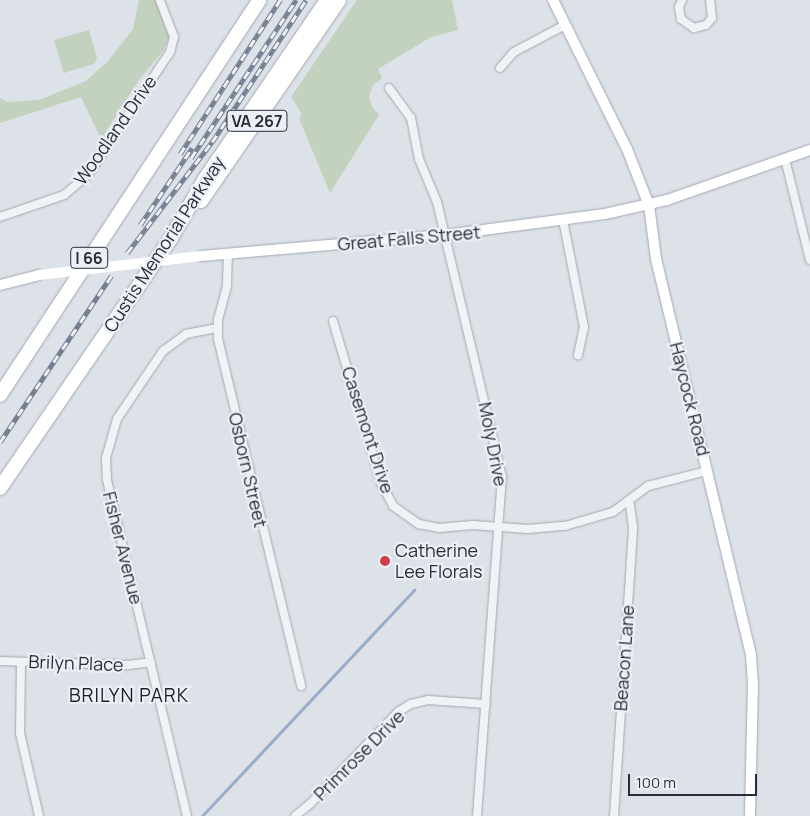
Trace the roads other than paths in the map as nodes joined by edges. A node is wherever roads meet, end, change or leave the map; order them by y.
1 (160, 0) edge
2 (259, 0) edge
3 (327, 0) edge
4 (339, 0) edge
5 (553, 0) edge
6 (682, 0) edge
7 (710, 0) edge
8 (565, 25) junction
9 (500, 68) dead end
10 (390, 88) dead end
11 (810, 150) edge
12 (785, 159) junction
13 (649, 205) junction
14 (0, 217) edge
15 (563, 220) junction
16 (445, 235) junction
17 (170, 238) junction
18 (228, 254) junction
19 (810, 260) edge
20 (0, 285) edge
21 (334, 321) dead end
22 (217, 328) junction
23 (578, 355) dead end
24 (0, 395) edge
25 (707, 471) junction
26 (0, 488) edge
27 (629, 500) junction
28 (501, 527) junction
29 (0, 661) edge
30 (21, 662) junction
31 (151, 662) junction
32 (300, 686) dead end
33 (486, 704) junction
34 (39, 816) edge
35 (187, 816) edge
36 (295, 816) edge
37 (477, 816) edge
38 (614, 816) edge
39 (750, 816) edge

1 - 14 street, Woodland Drive
2 - 24 highway, I 66
3 - 17 highway, Custis Memorial Parkway
4 - 17 highway, VA 267
5 - 8 main road, Haycock Road
6 - 7 street
8 - 9 street
8 - 13 main road, Haycock Road
10 - 16 street, Moly Drive
11 - 12 main road, Great Falls Street
12 - 13 main road, Great Falls Street
12 - 19 street
13 - 15 main road, Great Falls Street
13 - 25 main road, Haycock Road
15 - 16 main road, Great Falls Street
15 - 23 street
16 - 18 main road, Great Falls Street
16 - 28 street, Moly Drive
17 - 26 highway, Custis Memorial Parkway
18 - 20 main road, Great Falls Street, bridge
18 - 22 street, Osborn Street
21 - 28 street, Casemont Drive
22 - 31 street, Fisher Avenue
22 - 32 street, Osborn Street
25 - 27 street, Casemont Drive
25 - 39 main road, Haycock Road
27 - 28 street, Casemont Drive
27 - 38 street, Beacon Lane
28 - 33 street, Moly Drive
29 - 30 street, Brilyn Place
30 - 31 street, Brilyn Place
30 - 34 street
31 - 35 street, Fisher Avenue
33 - 36 street, Primrose Drive
33 - 37 street, Moly Drive

